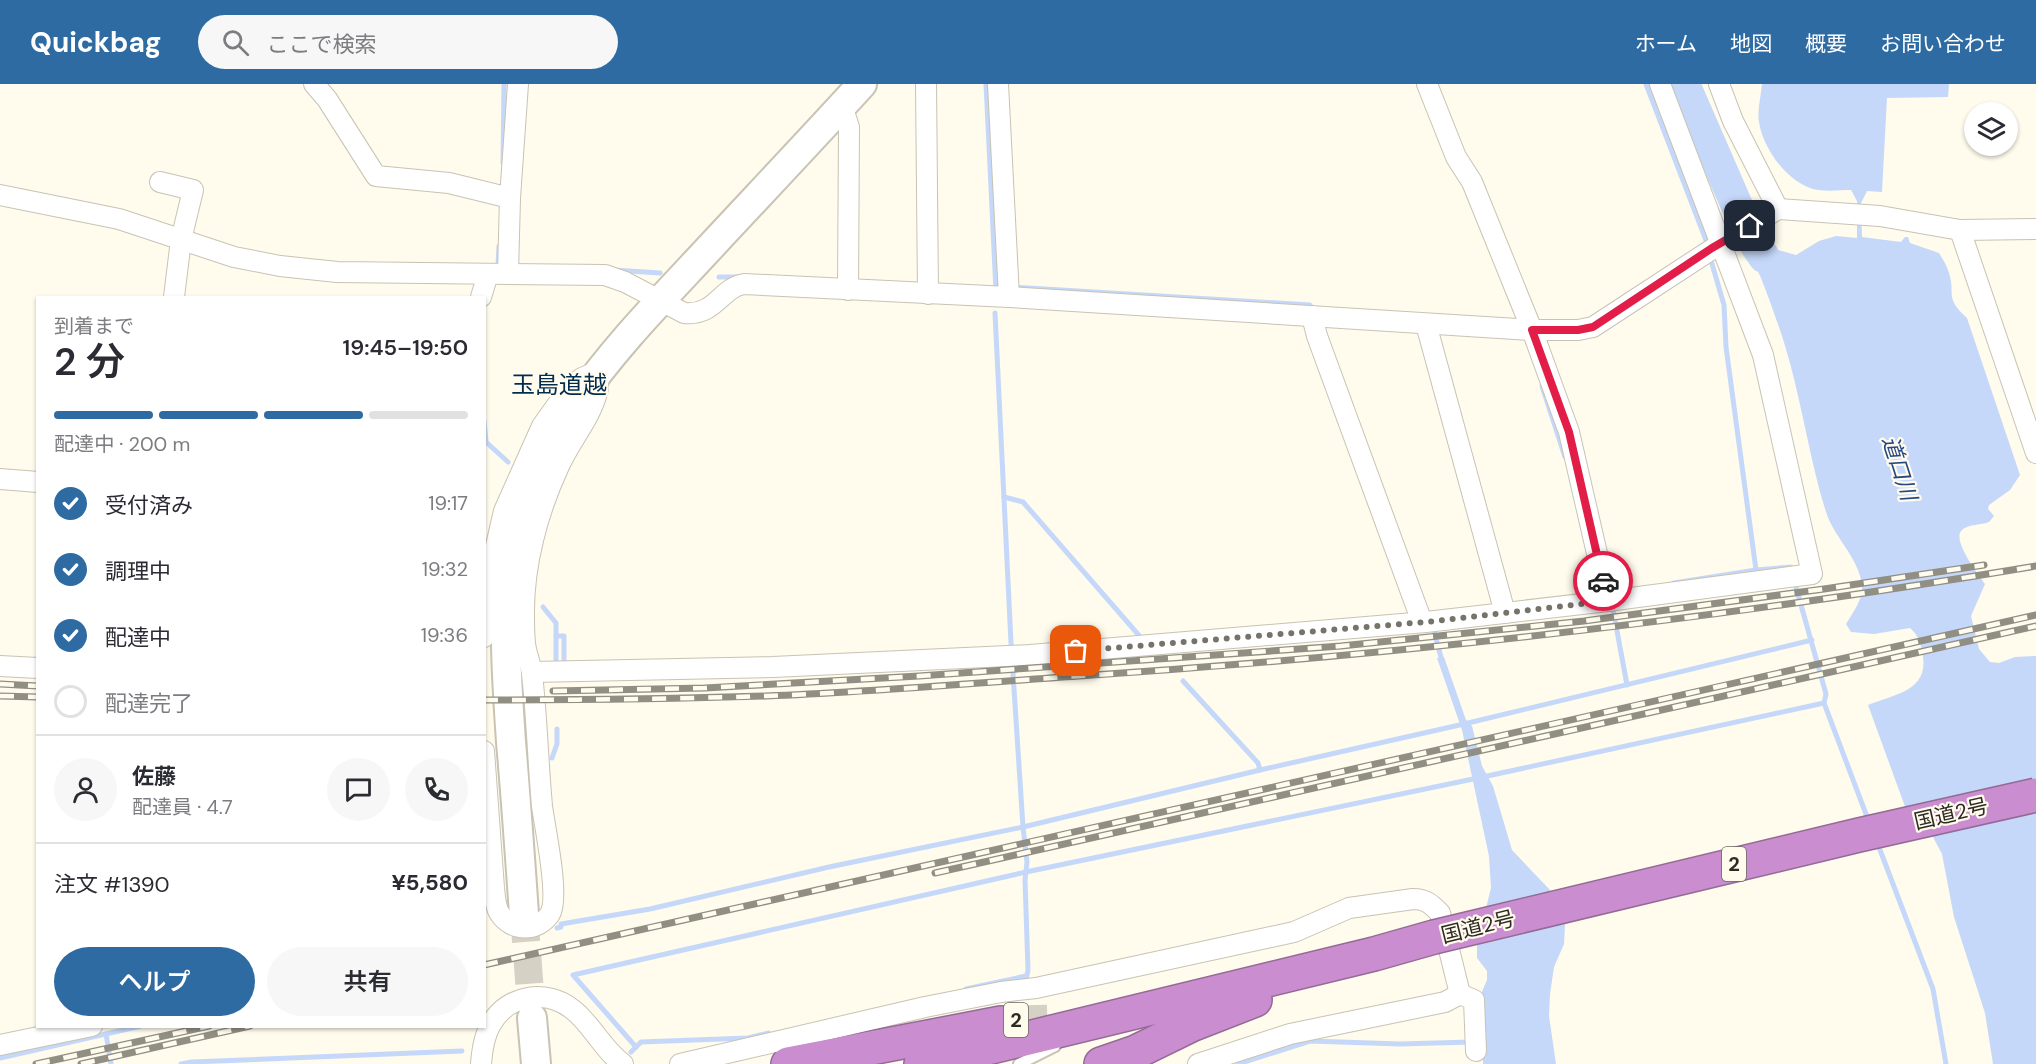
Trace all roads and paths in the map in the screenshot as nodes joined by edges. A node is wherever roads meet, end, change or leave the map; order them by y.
1 (314, 84) edge
2 (518, 84) edge
3 (862, 84) edge
4 (926, 84) edge
5 (998, 84) edge
6 (1427, 84) edge
7 (1660, 84) edge
8 (1719, 84) edge
9 (842, 106) junction
10 (160, 182) dead end
11 (0, 195) edge
12 (510, 198) junction
13 (1772, 213) junction
14 (2036, 229) edge
15 (1960, 230) junction
16 (181, 240) junction
17 (1712, 248) junction
18 (508, 273) junction
19 (488, 274) junction
20 (848, 284) junction
21 (928, 289) junction
22 (1008, 289) junction
23 (174, 296) edge
24 (481, 296) edge
25 (660, 301) junction
26 (1312, 316) junction
27 (1426, 324) junction
28 (1525, 329) junction
29 (598, 370) junction
30 (2036, 453) edge
31 (0, 479) edge
32 (36, 482) edge
33 (486, 551) edge
34 (490, 572) junction
35 (1606, 596) junction
36 (1503, 608) junction
37 (486, 615) edge
38 (1425, 619) junction
39 (0, 666) edge
40 (36, 668) edge
41 (532, 672) junction
42 (486, 778) edge
43 (2036, 795) edge
44 (494, 888) junction
45 (486, 908) edge
46 (524, 914) tunnel mouth
47 (1374, 954) junction
48 (1245, 985) junction
49 (1460, 994) junction
50 (1112, 1017) junction
51 (532, 1018) tunnel mouth
52 (82, 1028) edge
53 (592, 1033) junction
54 (1475, 1044) dead end
55 (0, 1045) edge
56 (480, 1064) edge
57 (536, 1064) edge
58 (599, 1064) edge
59 (623, 1064) edge
60 (680, 1064) edge
61 (788, 1064) edge
62 (921, 1064) edge
63 (1019, 1064) edge
64 (1101, 1064) edge
65 (1198, 1064) edge

1 - 12 street
2 - 12 street
3 - 9 street
4 - 21 street
5 - 22 street
6 - 28 street
7 - 17 street
8 - 13 street
9 - 20 street
9 - 25 street
10 - 16 street
11 - 16 street
12 - 18 street
13 - 15 street
13 - 17 street
14 - 15 street
15 - 30 street
16 - 19 street
16 - 23 street
17 - 28 street
17 - 35 street
18 - 19 street
18 - 25 street
19 - 24 street
20 - 21 street
20 - 25 street
21 - 22 street
22 - 26 street
25 - 29 street
26 - 27 street
26 - 38 street
27 - 28 street
27 - 36 street
28 - 35 street
29 - 34 street
29 - 41 street
29 - 46 street
31 - 32 street
33 - 34 street
34 - 37 street
35 - 36 street
36 - 38 street
38 - 41 street
39 - 40 street
41 - 44 street
42 - 44 street
43 - 47 highway, 国道2号 / 2, bridge
44 - 45 street
47 - 48 highway, 国道2号 / 2
47 - 64 highway, 2
48 - 50 highway, 国道2号 / 2
48 - 61 highway, 2
49 - 54 street
49 - 60 street
49 - 65 street
50 - 62 highway, 国道2号 / 2
50 - 63 lane
51 - 57 street
52 - 55 street
53 - 56 street
53 - 58 street
53 - 59 street

